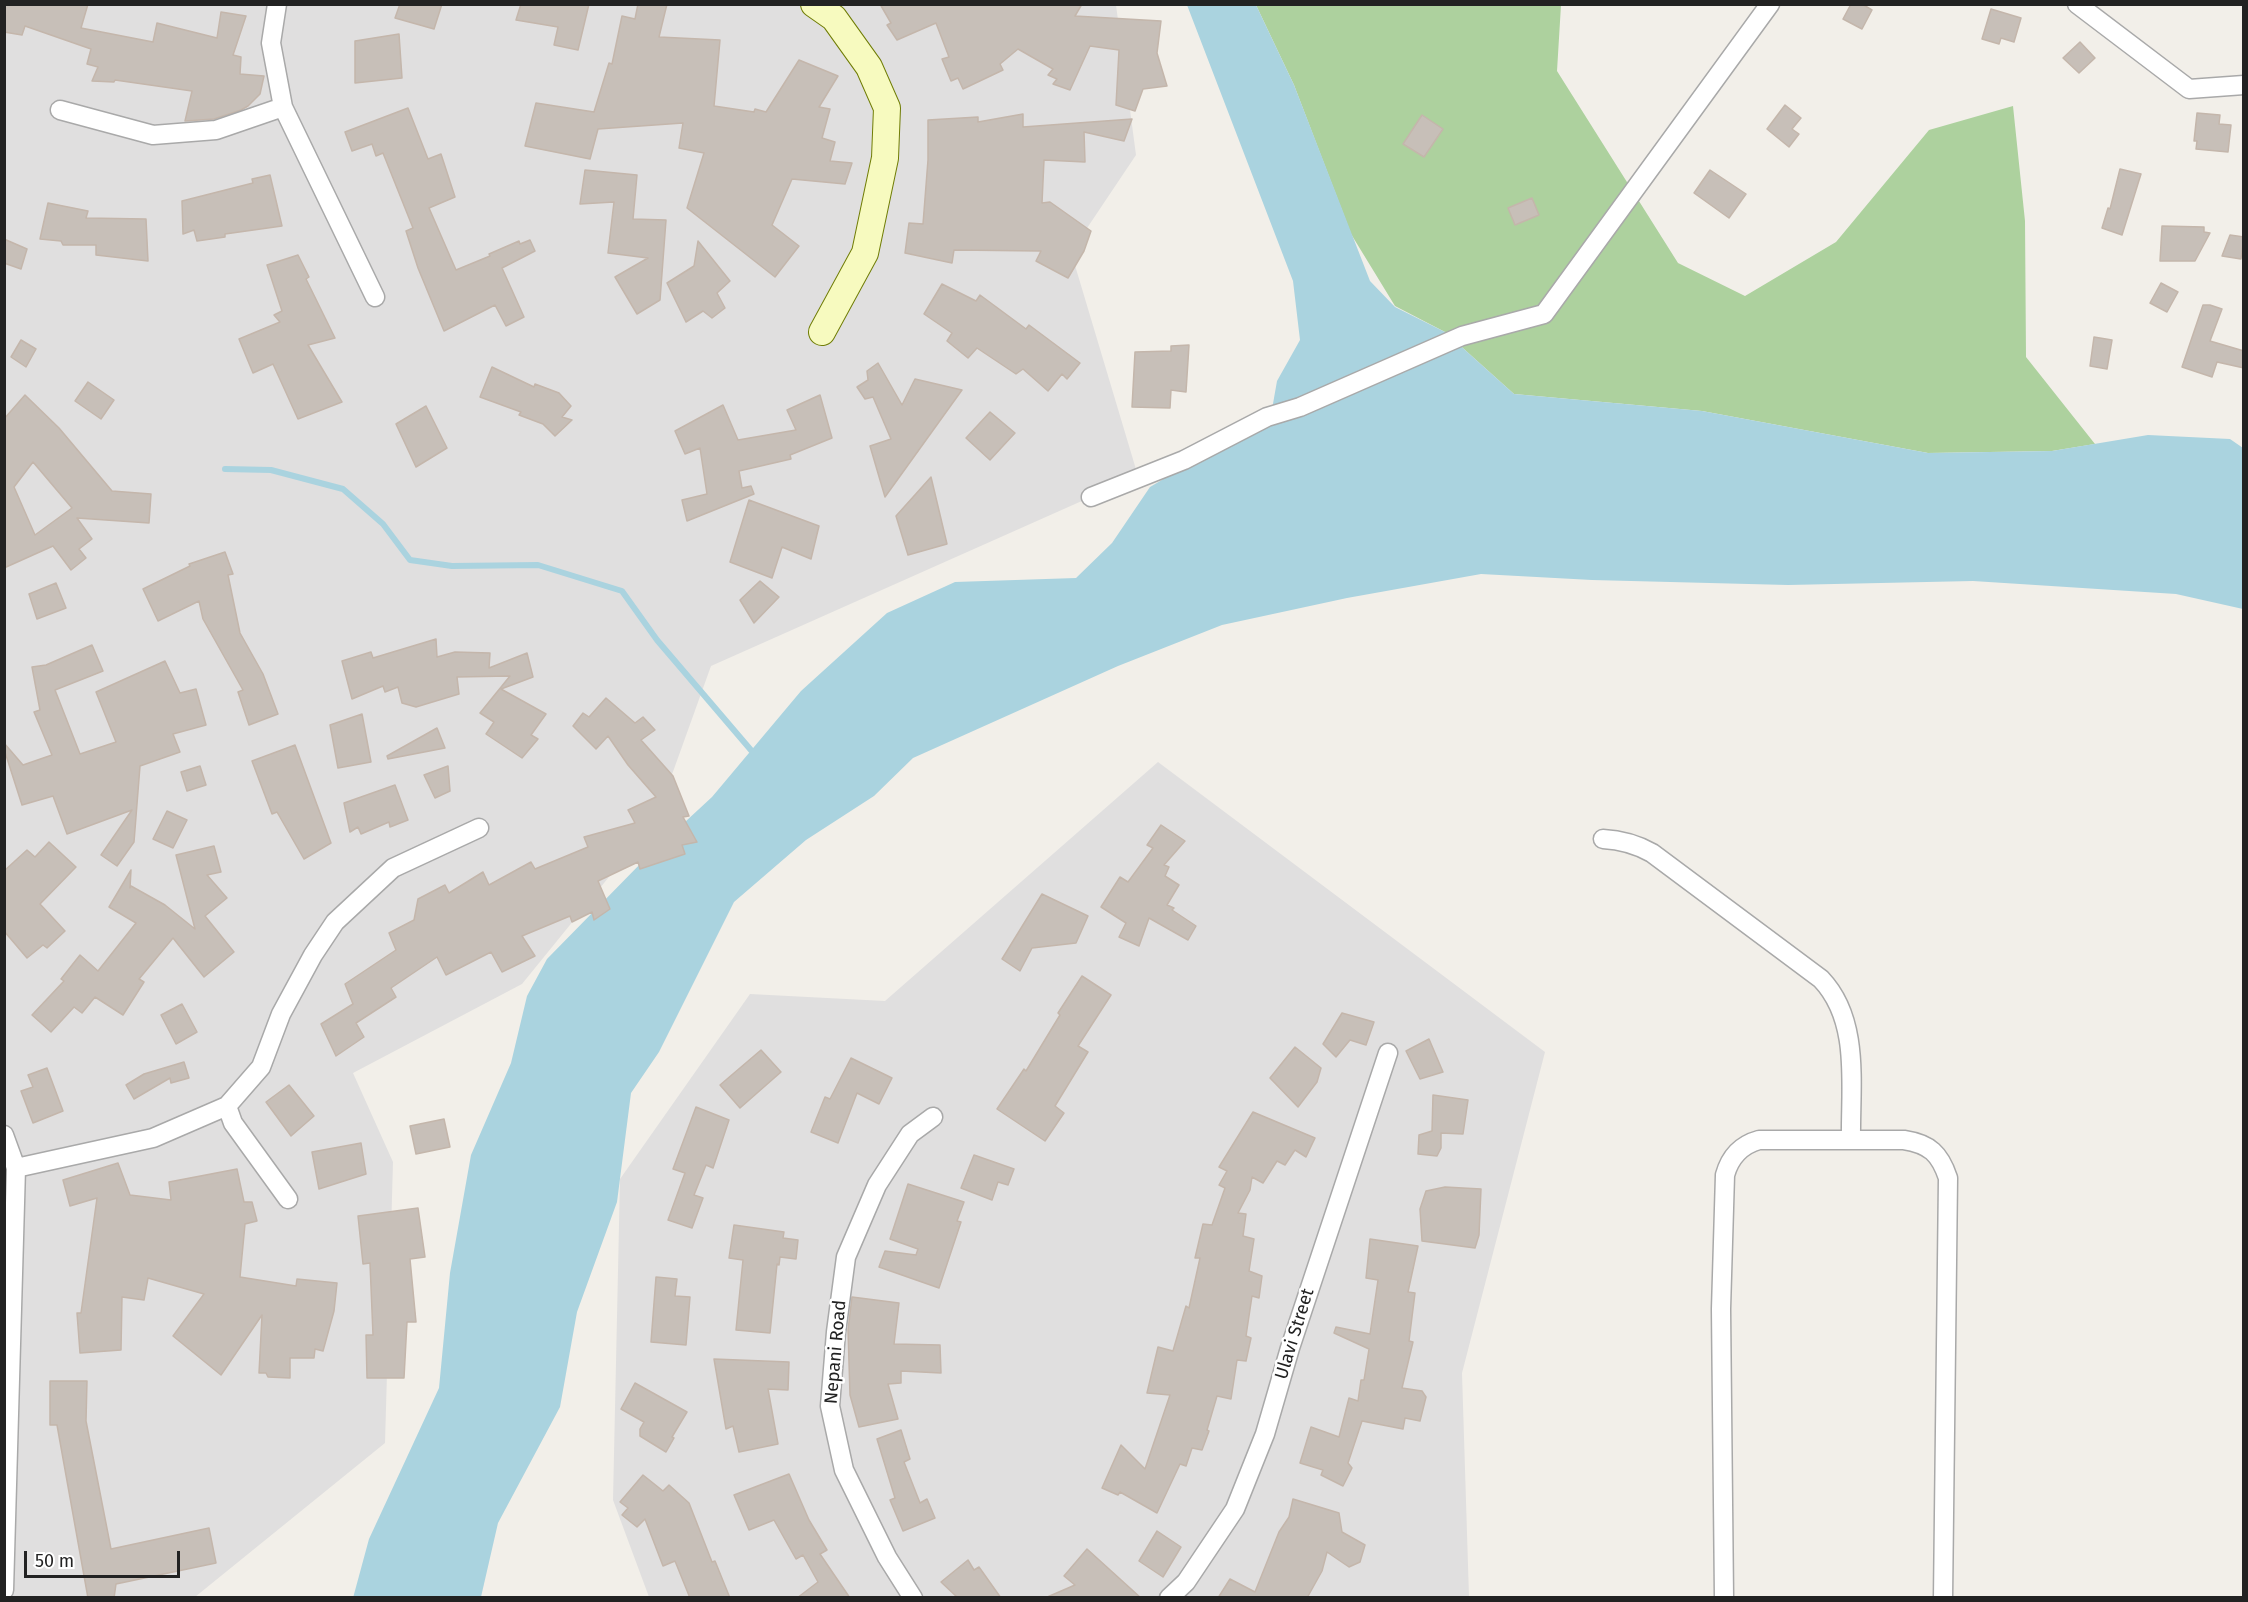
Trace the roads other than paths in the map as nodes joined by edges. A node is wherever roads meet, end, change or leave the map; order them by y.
1 (277, 4) edge
2 (814, 4) edge
3 (1770, 4) edge
4 (2077, 4) edge
5 (2244, 84) edge
6 (283, 107) junction
7 (60, 110) dead end
8 (375, 297) dead end
9 (822, 332) dead end
10 (1091, 497) dead end
11 (479, 828) dead end
12 (1603, 839) dead end
13 (1388, 1053) dead end
14 (227, 1106) junction
15 (933, 1117) dead end
16 (4, 1135) edge
17 (1851, 1140) junction
18 (16, 1168) junction
19 (288, 1198) dead end
20 (6, 1485) edge
21 (4, 1590) edge
22 (912, 1598) edge
23 (1169, 1598) edge
24 (1724, 1598) edge
25 (1943, 1598) edge

1 - 6 street
2 - 9 street
3 - 10 street
4 - 5 street
6 - 7 street
6 - 8 street
11 - 14 street
12 - 17 street
13 - 23 street, Ulavi Street
14 - 18 street
14 - 19 street
15 - 22 street, Nepani Road
16 - 18 street
17 - 24 street
17 - 25 street
18 - 20 street
20 - 21 street

